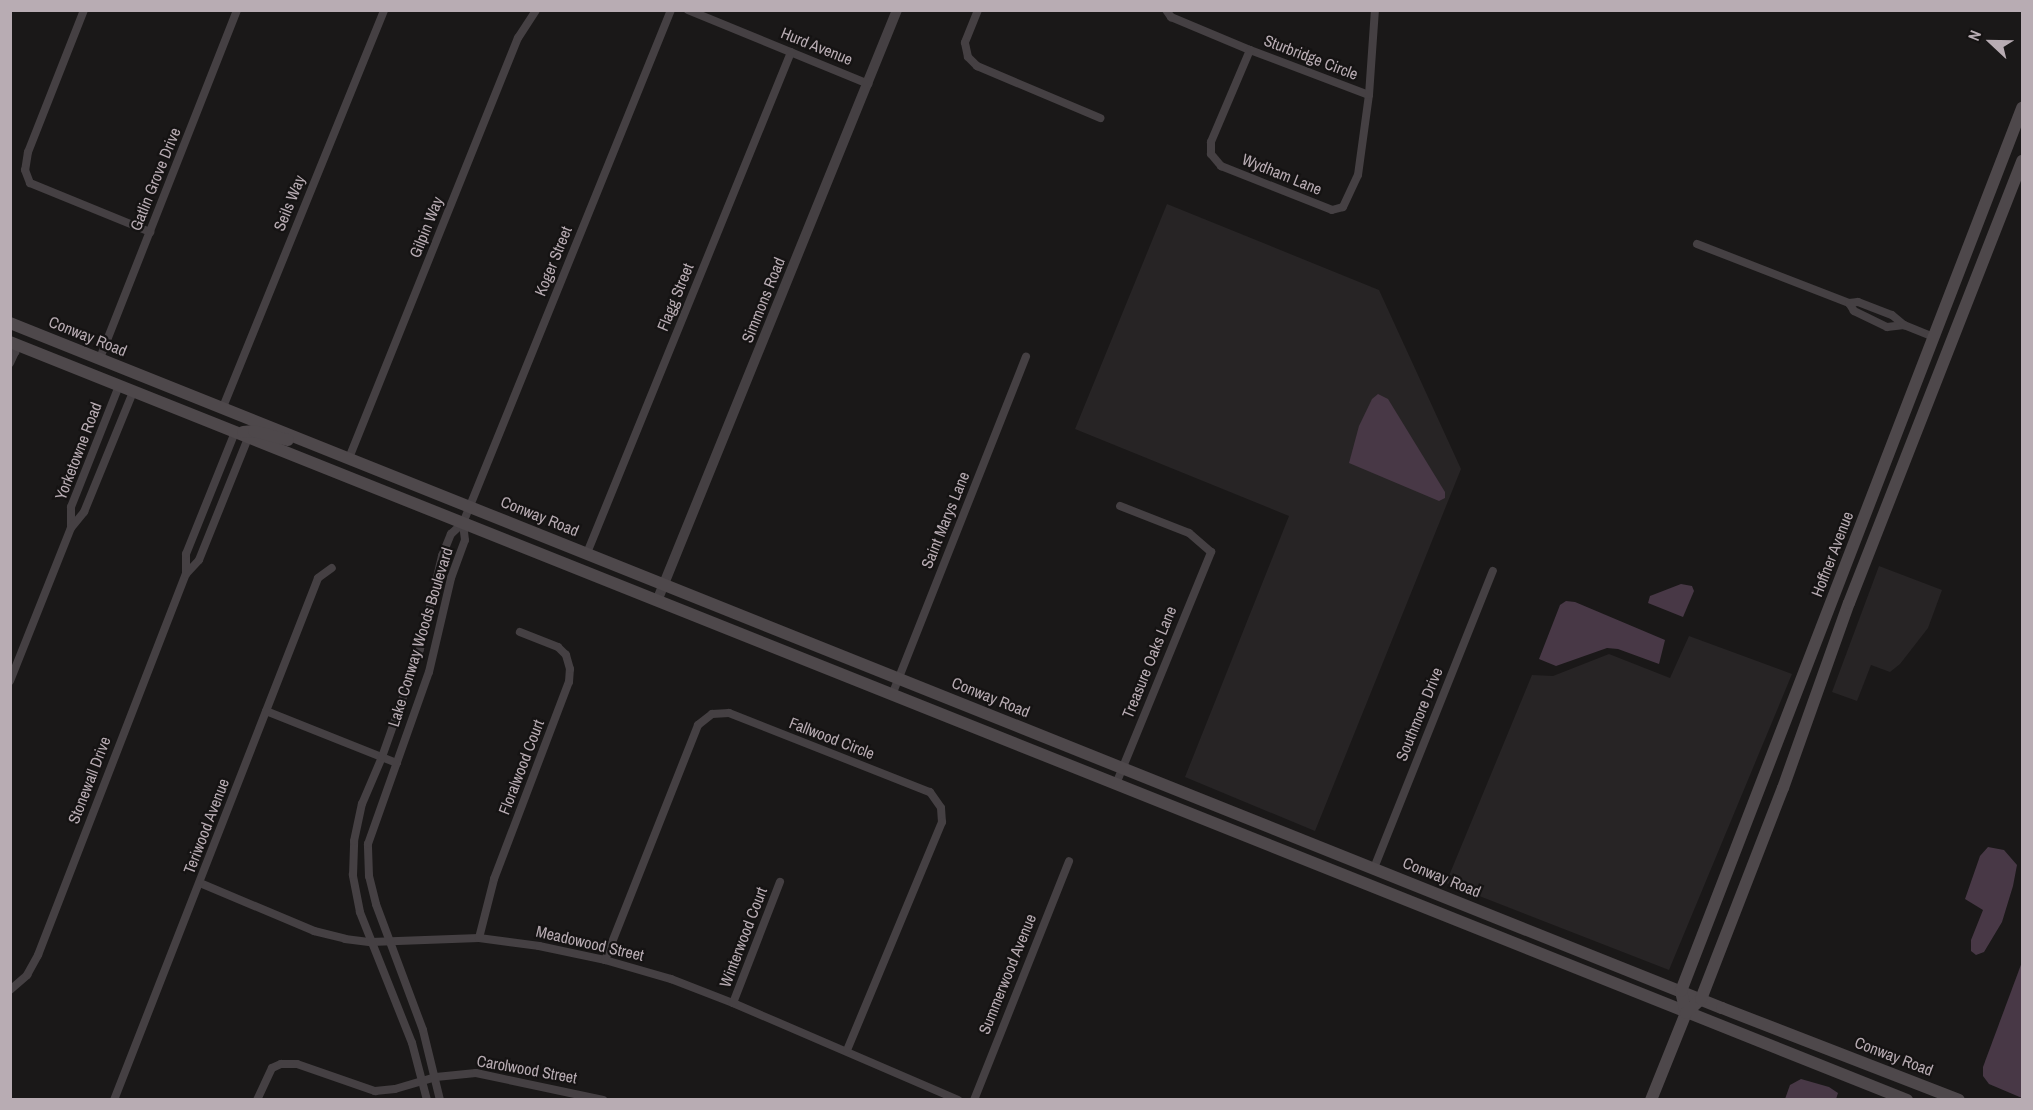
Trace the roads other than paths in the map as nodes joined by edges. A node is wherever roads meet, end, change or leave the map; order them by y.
1 (84, 10) edge
2 (237, 10) edge
3 (384, 10) edge
4 (536, 10) edge
5 (671, 10) edge
6 (688, 10) edge
7 (897, 10) edge
8 (978, 10) edge
9 (1166, 10) edge
10 (1375, 10) edge
11 (1250, 50) junction
12 (791, 52) junction
13 (868, 84) junction
14 (1369, 95) junction
15 (2022, 108) edge
16 (1100, 118) dead end
17 (2022, 129) edge
18 (2022, 161) edge
19 (1989, 193) junction
20 (2005, 206) junction
21 (150, 232) junction
22 (1696, 244) dead end
23 (1977, 278) junction
24 (14, 325) edge
25 (1933, 337) junction
26 (11, 343) edge
27 (1026, 357) dead end
28 (100, 358) junction
29 (49, 359) junction
30 (10, 363) edge
31 (119, 386) junction
32 (133, 392) junction
33 (159, 402) junction
34 (223, 407) junction
35 (235, 432) junction
36 (248, 438) junction
37 (307, 441) junction
38 (349, 458) junction
39 (1872, 493) junction
40 (470, 506) junction
41 (1120, 506) dead end
42 (463, 523) junction
43 (71, 528) junction
44 (587, 553) junction
45 (332, 568) dead end
46 (1493, 571) dead end
47 (186, 574) junction
48 (664, 583) junction
49 (657, 600) junction
50 (1832, 600) junction
51 (1849, 603) junction
52 (520, 632) dead end
53 (1830, 655) junction
54 (899, 677) junction
55 (10, 681) edge
56 (892, 694) junction
57 (266, 711) junction
58 (382, 757) junction
59 (397, 763) junction
60 (1123, 767) junction
61 (1116, 784) junction
62 (1280, 831) junction
63 (1269, 846) junction
64 (1288, 854) junction
65 (1069, 861) dead end
66 (1374, 868) junction
67 (780, 882) dead end
68 (200, 883) junction
69 (1364, 884) junction
70 (1455, 900) junction
71 (1445, 916) junction
72 (1521, 926) junction
73 (478, 938) junction
74 (389, 941) junction
75 (371, 942) junction
76 (604, 960) junction
77 (10, 990) edge
78 (1681, 991) junction
79 (1701, 999) junction
80 (733, 1003) junction
81 (1686, 1013) junction
82 (847, 1050) junction
83 (1895, 1074) junction
84 (436, 1077) junction
85 (423, 1081) junction
86 (1861, 1081) junction
87 (114, 1100) edge
88 (257, 1100) edge
89 (427, 1100) edge
90 (440, 1100) edge
91 (603, 1100) edge
92 (958, 1100) edge
93 (974, 1100) edge
94 (1651, 1100) edge
95 (1907, 1100) edge
96 (1959, 1100) edge

1 - 21 street
2 - 21 street, Gatlin Grove Drive
3 - 34 street, Seils Way
4 - 38 street, Gilpin Way
5 - 40 street, Koger Street
6 - 12 street, Hurd Avenue
7 - 13 street, Simmons Road
8 - 16 street
9 - 11 street, Sturbridge Circle
10 - 14 street, Sturbridge Circle
11 - 14 street, Sturbridge Circle
11 - 14 street, Wydham Lane
12 - 13 street, Hurd Avenue
12 - 44 street, Flagg Street
13 - 48 street, Simmons Road
15 - 19 main road, Hoffner Avenue
17 - 20 main road
18 - 20 main road, Hoffner Avenue
19 - 23 main road
19 - 25 main road, Hoffner Avenue
20 - 23 main road, Hoffner Avenue
21 - 28 street, Gatlin Grove Drive
22 - 25 street
23 - 51 main road, Hoffner Avenue
24 - 26 street
24 - 28 main road, Conway Road
25 - 39 main road, Hoffner Avenue
26 - 29 main road
26 - 30 street
27 - 54 street, Saint Marys Lane
28 - 29 main road
28 - 34 main road, Conway Road
29 - 31 main road
31 - 32 main road
31 - 43 street, Yorketowne Road
32 - 33 main road
32 - 43 street, Yorketowne Road
33 - 34 main road
33 - 35 main road
34 - 37 main road, Conway Road
35 - 36 main road
35 - 37 main road
35 - 47 street, Stonewall Drive
36 - 42 main road
36 - 47 street, Stonewall Drive
37 - 38 main road, Conway Road
38 - 40 main road, Conway Road
39 - 50 main road, Hoffner Avenue
39 - 51 main road
40 - 42 street, Koger Street
40 - 44 main road, Conway Road
41 - 60 street, Treasure Oaks Lane
42 - 49 main road
42 - 58 street, Lake Conway Woods Boulevard
42 - 59 street, Lake Conway Woods Boulevard
43 - 55 street, Yorketowne Road
44 - 48 main road, Conway Road
45 - 57 street, Teriwood Avenue
46 - 66 street, Southmore Drive
47 - 77 street, Stonewall Drive
48 - 49 street, Simmons Road
48 - 54 main road, Conway Road
49 - 56 main road
50 - 53 main road
50 - 78 main road, Hoffner Avenue
51 - 53 main road, Hoffner Avenue
52 - 73 street, Floralwood Court
53 - 79 main road, Hoffner Avenue
54 - 56 street, Saint Marys Lane
54 - 60 main road, Conway Road
56 - 61 main road
57 - 58 street
57 - 68 street, Teriwood Avenue
58 - 59 street
58 - 75 street, Lake Conway Woods Boulevard
59 - 74 street, Lake Conway Woods Boulevard
60 - 61 street, Treasure Oaks Lane
60 - 62 main road, Conway Road
61 - 63 main road
62 - 63 street
62 - 64 street
62 - 66 main road, Conway Road
63 - 64 main road
64 - 69 main road
65 - 93 street, Summerwood Avenue
66 - 70 main road, Conway Road
67 - 80 street, Winterwood Court
68 - 75 street, Meadowood Street
68 - 87 street, Teriwood Avenue
69 - 70 main road
69 - 71 main road
70 - 72 main road, Conway Road
71 - 72 main road
71 - 81 main road
72 - 78 main road, Conway Road
73 - 74 street, Meadowood Street
73 - 76 street, Meadowood Street
74 - 75 street, Meadowood Street
74 - 84 street, Lake Conway Woods Boulevard
75 - 85 street, Lake Conway Woods Boulevard
76 - 80 street, Meadowood Street
76 - 82 street, Fallwood Circle
78 - 79 main road, Conway Road
78 - 81 main road
79 - 81 main road, Hoffner Avenue
79 - 83 main road, Conway Road
80 - 82 street, Meadowood Street
81 - 86 main road
81 - 94 main road, Hoffner Avenue
82 - 92 street, Meadowood Street
83 - 86 main road
83 - 96 main road, Conway Road
84 - 85 street, Carolwood Street
84 - 90 street, Lake Conway Woods Boulevard
84 - 91 street, Carolwood Street
85 - 88 street, Carolwood Street
85 - 89 street, Lake Conway Woods Boulevard
86 - 95 main road

